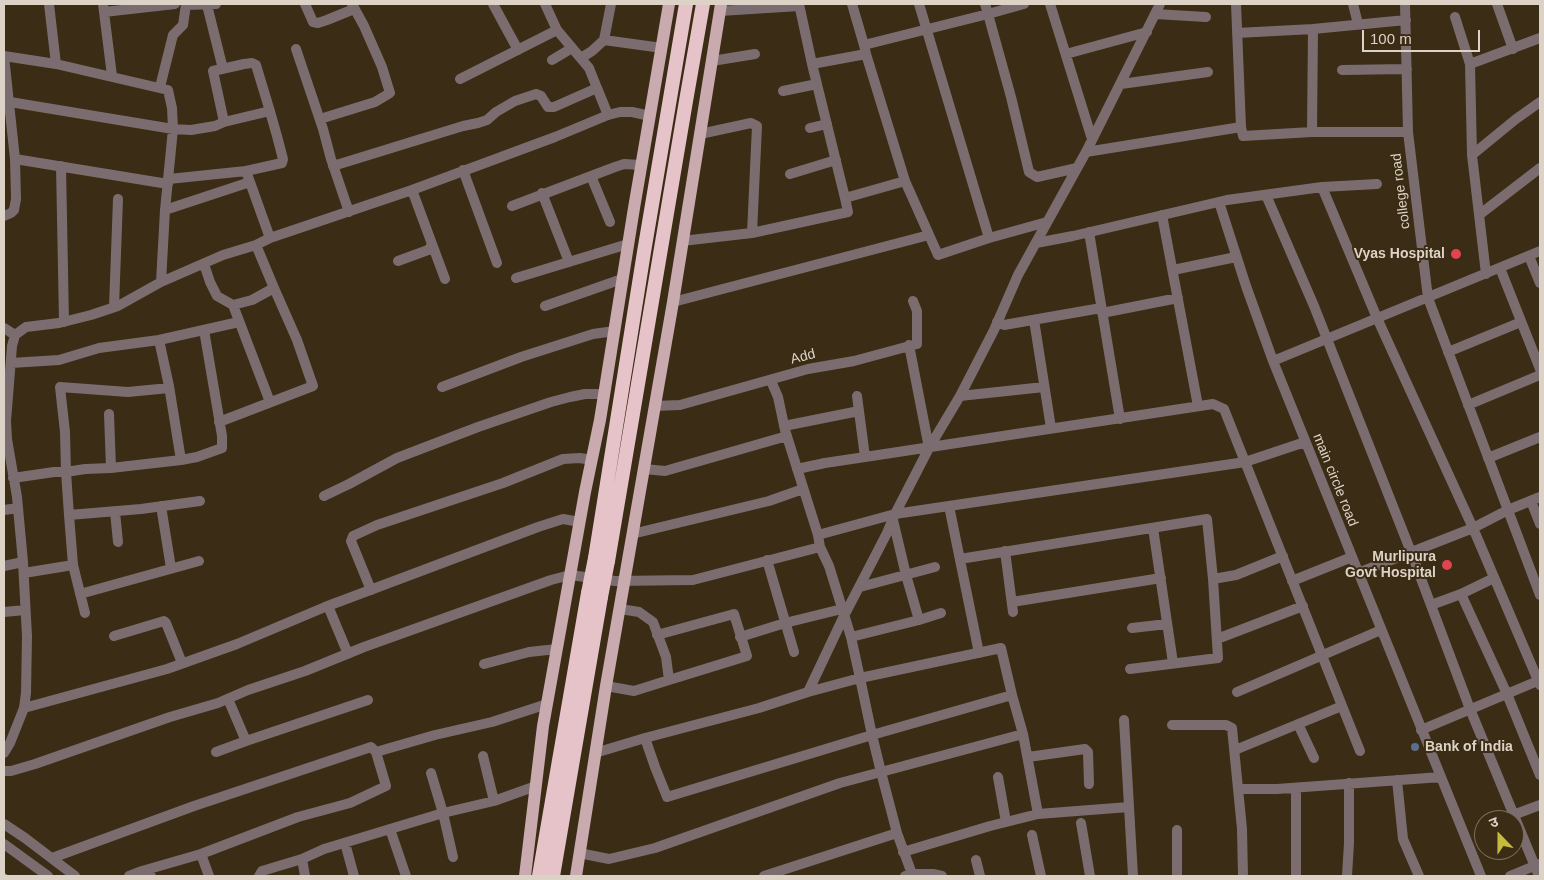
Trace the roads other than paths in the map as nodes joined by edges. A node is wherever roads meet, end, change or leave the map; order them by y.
1 (49, 4) edge
2 (182, 4) edge
3 (211, 4) edge
4 (305, 4) edge
5 (493, 4) edge
6 (545, 4) edge
7 (611, 4) edge
8 (669, 4) edge
9 (686, 4) edge
10 (703, 4) edge
11 (852, 4) edge
12 (919, 4) edge
13 (1024, 4) edge
14 (1050, 4) edge
15 (1160, 4) edge
16 (1236, 4) edge
17 (1353, 4) edge
18 (1405, 4) edge
19 (1497, 4) edge
20 (799, 5) edge
21 (353, 6) edge
22 (720, 7) edge
23 (103, 8) edge
24 (987, 9) edge
25 (1155, 14) junction
26 (1206, 17) dead end
27 (1455, 17) dead end
28 (1406, 20) junction
29 (1358, 24) junction
30 (1313, 29) junction
31 (557, 30) junction
32 (927, 30) junction
33 (1147, 32) junction
34 (1237, 33) junction
35 (1540, 38) edge
36 (604, 40) junction
37 (572, 48) junction
38 (662, 48) junction
39 (296, 49) dead end
40 (1513, 49) junction
41 (518, 50) junction
42 (865, 50) junction
43 (755, 54) dead end
44 (1066, 54) junction
45 (4, 56) edge
46 (580, 58) junction
47 (552, 60) dead end
48 (712, 61) junction
49 (56, 64) junction
50 (812, 64) junction
51 (1470, 64) junction
52 (1407, 68) junction
53 (223, 69) junction
54 (1342, 70) dead end
55 (1208, 72) dead end
56 (112, 76) junction
57 (460, 79) dead end
58 (817, 84) junction
59 (1121, 84) junction
60 (160, 87) junction
61 (596, 88) junction
62 (783, 91) dead end
63 (10, 102) junction
64 (1540, 102) edge
65 (270, 111) junction
66 (608, 115) junction
67 (650, 116) junction
68 (320, 119) junction
69 (224, 122) junction
70 (827, 124) junction
71 (1241, 127) junction
72 (810, 128) dead end
73 (173, 129) junction
74 (1312, 132) junction
75 (1408, 132) junction
76 (700, 134) junction
77 (1092, 139) junction
78 (1086, 152) junction
79 (1472, 155) junction
80 (15, 158) junction
81 (836, 160) junction
82 (641, 165) junction
83 (62, 166) junction
84 (333, 166) junction
85 (1077, 168) junction
86 (1540, 168) edge
87 (463, 170) junction
88 (246, 171) junction
89 (790, 174) dead end
90 (591, 176) junction
91 (906, 181) junction
92 (168, 182) junction
93 (250, 182) junction
94 (1376, 184) dead end
95 (1322, 187) junction
96 (412, 190) junction
97 (542, 194) junction
98 (1266, 195) junction
99 (845, 198) junction
100 (118, 199) dead end
101 (1219, 202) junction
102 (512, 206) dead end
103 (165, 210) junction
104 (349, 212) junction
105 (1162, 215) junction
106 (1478, 215) junction
107 (4, 216) edge
108 (610, 222) dead end
109 (1047, 222) junction
110 (1089, 232) junction
111 (752, 233) junction
112 (929, 236) junction
113 (270, 238) junction
114 (989, 238) junction
115 (682, 242) junction
116 (1036, 243) junction
117 (628, 244) junction
118 (256, 245) junction
119 (432, 245) junction
120 (1540, 252) edge
121 (1529, 256) junction
122 (1236, 257) junction
123 (398, 261) dead end
124 (496, 262) dead end
125 (569, 262) junction
126 (204, 264) junction
127 (1500, 268) junction
128 (1173, 270) junction
129 (1486, 274) junction
130 (516, 278) dead end
131 (445, 279) dead end
132 (622, 279) junction
133 (162, 282) junction
134 (1540, 283) edge
135 (274, 288) junction
136 (1178, 298) junction
137 (1428, 298) junction
138 (913, 301) dead end
139 (672, 302) junction
140 (233, 305) junction
141 (545, 306) dead end
142 (114, 307) junction
143 (1102, 310) junction
144 (1377, 318) junction
145 (1034, 320) junction
146 (64, 322) junction
147 (239, 322) junction
148 (997, 322) junction
149 (1522, 322) junction
150 (4, 328) edge
151 (204, 330) junction
152 (614, 331) junction
153 (14, 335) junction
154 (159, 340) junction
155 (1326, 340) junction
156 (909, 346) junction
157 (1448, 352) junction
158 (1273, 361) junction
159 (11, 363) junction
160 (1540, 369) edge
161 (1540, 375) edge
162 (771, 380) junction
163 (442, 387) dead end
164 (1044, 387) junction
165 (169, 388) junction
166 (604, 394) junction
167 (857, 396) dead end
168 (960, 396) junction
169 (270, 402) junction
170 (1468, 405) junction
171 (654, 406) junction
172 (1198, 406) junction
173 (859, 411) junction
174 (109, 414) dead end
175 (1120, 419) junction
176 (219, 422) junction
177 (1051, 428) junction
178 (785, 431) junction
179 (1540, 437) edge
180 (1305, 442) junction
181 (929, 448) junction
182 (865, 457) junction
183 (1488, 458) junction
184 (181, 460) junction
185 (592, 460) junction
186 (1245, 462) junction
187 (111, 468) junction
188 (644, 469) junction
189 (797, 469) junction
190 (66, 472) junction
191 (13, 478) junction
192 (804, 489) junction
193 (324, 496) dead end
194 (1536, 499) edge
195 (200, 501) dead end
196 (161, 506) junction
197 (949, 506) junction
198 (18, 508) junction
199 (4, 510) edge
200 (1508, 510) junction
201 (115, 512) junction
202 (69, 515) junction
203 (894, 517) junction
204 (580, 522) junction
205 (1540, 524) edge
206 (1153, 528) junction
207 (1473, 528) junction
208 (632, 534) junction
209 (818, 535) junction
210 (118, 542) dead end
211 (820, 547) junction
212 (1005, 551) junction
213 (1411, 552) junction
214 (1283, 556) junction
215 (1352, 557) junction
216 (960, 559) junction
217 (601, 560) junction
218 (767, 560) junction
219 (199, 561) dead end
220 (23, 562) junction
221 (73, 565) junction
222 (4, 566) edge
223 (935, 567) dead end
224 (171, 568) junction
225 (24, 573) junction
226 (1358, 573) junction
227 (570, 575) junction
228 (906, 575) junction
229 (1161, 578) junction
230 (1213, 578) junction
231 (1494, 578) junction
232 (1292, 580) junction
233 (624, 581) junction
234 (860, 587) junction
235 (371, 590) junction
236 (80, 594) junction
237 (1461, 594) junction
238 (594, 595) junction
239 (1540, 595) edge
240 (1431, 605) junction
241 (328, 606) junction
242 (1302, 606) junction
243 (620, 609) junction
244 (25, 610) junction
245 (4, 612) edge
246 (85, 613) dead end
247 (843, 613) junction
248 (941, 613) dead end
249 (920, 620) junction
250 (785, 623) junction
251 (1168, 624) junction
252 (1132, 628) dead end
253 (1381, 630) junction
254 (658, 635) junction
255 (114, 636) dead end
256 (851, 637) junction
257 (740, 638) junction
258 (1217, 639) junction
259 (557, 649) junction
260 (794, 652) dead end
261 (348, 654) junction
262 (979, 654) junction
263 (1322, 656) junction
264 (1173, 663) junction
265 (182, 664) junction
266 (484, 664) dead end
267 (1130, 669) dead end
268 (860, 678) junction
269 (669, 680) junction
270 (1540, 682) edge
271 (606, 686) junction
272 (808, 692) junction
273 (1237, 692) dead end
274 (1507, 694) junction
275 (1012, 695) junction
276 (228, 699) junction
277 (368, 700) dead end
278 (547, 704) junction
279 (1342, 706) junction
280 (24, 708) junction
281 (1470, 710) junction
282 (1124, 720) dead end
283 (1298, 724) junction
284 (1172, 725) dead end
285 (1422, 730) junction
286 (1024, 734) junction
287 (872, 735) junction
288 (645, 738) junction
289 (246, 741) junction
290 (1235, 750) junction
291 (1360, 751) dead end
292 (216, 752) dead end
293 (376, 752) junction
294 (4, 753) edge
295 (595, 753) junction
296 (482, 756) dead end
297 (1028, 757) junction
298 (1314, 758) dead end
299 (4, 771) edge
300 (881, 772) junction
301 (432, 773) dead end
302 (1540, 775) edge
303 (998, 777) dead end
304 (1441, 777) junction
305 (1397, 780) junction
306 (1349, 783) junction
307 (1089, 784) dead end
308 (536, 786) junction
309 (1238, 788) junction
310 (1296, 788) junction
311 (494, 801) junction
312 (1540, 805) edge
313 (1129, 808) junction
314 (1512, 810) edge
315 (1524, 811) edge
316 (443, 813) junction
317 (1038, 814) junction
318 (1006, 822) junction
319 (1081, 823) dead end
320 (4, 824) edge
321 (390, 829) junction
322 (1177, 830) dead end
323 (897, 833) junction
324 (1032, 835) dead end
325 (1524, 838) edge
326 (345, 842) junction
327 (4, 844) edge
328 (903, 852) junction
329 (579, 853) junction
330 (201, 854) junction
331 (453, 857) dead end
332 (52, 858) junction
333 (302, 859) junction
334 (976, 860) dead end
335 (1538, 869) edge
336 (146, 874) edge
337 (908, 875) edge
338 (48, 876) edge
339 (75, 876) edge
340 (129, 876) edge
341 (209, 876) edge
342 (259, 876) edge
343 (305, 876) edge
344 (354, 876) edge
345 (406, 876) edge
346 (525, 876) edge
347 (539, 876) edge
348 (553, 876) edge
349 (576, 876) edge
350 (764, 876) edge
351 (942, 876) edge
352 (980, 876) edge
353 (1041, 876) edge
354 (1090, 876) edge
355 (1133, 876) edge
356 (1177, 876) edge
357 (1243, 876) edge
358 (1296, 876) edge
359 (1347, 876) edge
360 (1419, 876) edge
361 (1481, 876) edge
362 (1510, 876) edge

1 - 49 street
2 - 3 street
2 - 23 street
2 - 60 street
3 - 53 street
4 - 21 street
5 - 41 street
6 - 31 street
7 - 36 street
8 - 38 main road
9 - 217 highway
10 - 217 highway
11 - 42 street
12 - 32 street
13 - 24 street
14 - 44 street
15 - 25 street
16 - 34 street
17 - 29 street
18 - 28 street, college road
19 - 40 street
20 - 22 street
20 - 50 street
21 - 68 street
22 - 48 main road
23 - 56 street
24 - 32 street
24 - 85 street
25 - 26 street
25 - 33 street
27 - 51 street
28 - 29 street
28 - 52 street, college road
29 - 30 street
30 - 34 street
30 - 74 street
31 - 37 street
31 - 41 street
32 - 42 street
32 - 114 street
33 - 44 street
33 - 59 street
34 - 71 street
35 - 40 street
36 - 38 street
36 - 46 street
37 - 46 street
37 - 47 street
38 - 67 main road
39 - 68 street
40 - 51 street
41 - 57 street
42 - 50 street
42 - 91 street
43 - 48 street
44 - 77 street
45 - 49 street
45 - 63 street
46 - 61 street
48 - 76 main road
49 - 56 street
50 - 58 street
51 - 79 street
52 - 54 street
52 - 75 street, college road
53 - 65 street
53 - 69 street
55 - 59 street
56 - 60 street
58 - 62 street
58 - 70 street
59 - 77 street
60 - 73 street
61 - 66 street
61 - 84 street
63 - 73 street
63 - 80 street
64 - 79 street
65 - 69 street
65 - 88 street
66 - 67 street
66 - 87 street
67 - 82 main road
68 - 84 street
69 - 73 street
70 - 72 street
70 - 81 street
71 - 74 street
71 - 78 street
73 - 92 street
74 - 75 street
75 - 137 street, college road
76 - 111 street
76 - 115 main road
77 - 78 street
78 - 85 street
79 - 106 street
80 - 83 street
80 - 107 street
81 - 89 street
81 - 99 street
82 - 90 street
82 - 117 main road
83 - 92 street
83 - 146 street
84 - 104 street
85 - 109 street
86 - 106 street
87 - 96 street
87 - 124 street
88 - 92 street
88 - 93 street
90 - 97 street
90 - 108 street
91 - 99 street
91 - 112 street
92 - 103 street
93 - 103 street
93 - 113 street
94 - 95 street
95 - 98 street
95 - 144 street
96 - 104 street
96 - 119 street
97 - 102 street
97 - 125 street
98 - 101 street
98 - 155 street
99 - 111 street
100 - 142 street
101 - 105 street
101 - 122 street, main circle road
103 - 133 street
104 - 113 street
105 - 110 street
105 - 128 street
106 - 129 street
109 - 114 street
109 - 116 street
110 - 116 street
110 - 143 street
111 - 115 street
112 - 114 street
112 - 139 street
113 - 118 street
115 - 139 main road
116 - 148 street
117 - 125 street
117 - 132 main road
118 - 126 street
118 - 135 street
119 - 123 street
119 - 131 street
120 - 121 street
121 - 127 street
121 - 134 street
122 - 128 street
122 - 158 street, main circle road
125 - 130 street
126 - 133 street
126 - 140 street
127 - 129 street
127 - 149 street
128 - 136 street
129 - 137 street
132 - 141 street
132 - 152 main road
133 - 142 street
135 - 140 street
135 - 169 street
136 - 143 street
136 - 172 street
137 - 144 street
137 - 157 street, college road
138 - 156 street
139 - 171 main road
140 - 147 street
142 - 146 street
143 - 145 street
143 - 175 street
144 - 155 street
144 - 207 street
145 - 148 street
145 - 164 street
146 - 153 street
147 - 151 street
147 - 169 street
148 - 168 street
149 - 157 street
149 - 160 street
150 - 153 street
151 - 154 street
151 - 176 street
152 - 163 street
152 - 166 main road
153 - 159 street
154 - 159 street
154 - 165 street
155 - 158 street
155 - 213 street
156 - 162 street, Add
156 - 181 street
157 - 170 street, college road
158 - 180 street, main circle road
159 - 191 street
161 - 170 street
162 - 171 street, Add
162 - 178 street
164 - 168 street
164 - 177 street
165 - 184 street
165 - 190 street
166 - 185 main road
166 - 193 street
167 - 173 street
168 - 181 street
169 - 176 street
170 - 183 street, college road
171 - 188 main road
172 - 175 street
172 - 186 street
173 - 178 street
173 - 182 street
174 - 187 street
175 - 177 street
176 - 184 street
177 - 181 street
178 - 188 street
178 - 189 street
179 - 183 street
180 - 186 street
180 - 215 street, main circle road
181 - 182 street
181 - 203 street
182 - 189 street
183 - 200 street, college road
184 - 187 street
185 - 204 main road
185 - 235 street
186 - 197 street
186 - 214 street
187 - 190 street
188 - 208 main road
189 - 192 street
190 - 191 street
190 - 202 street
191 - 198 street
192 - 208 street
192 - 209 street
194 - 200 street
194 - 205 street
195 - 196 street
196 - 201 street
196 - 224 street
197 - 203 street
197 - 216 street
198 - 199 street
198 - 220 street
200 - 207 street
200 - 239 street, college road
201 - 202 street
201 - 210 street
202 - 221 street
203 - 209 street
203 - 228 street
203 - 234 street
204 - 227 main road
204 - 235 street
206 - 212 street
206 - 229 street
206 - 230 street
207 - 213 street
207 - 231 street
208 - 233 main road
209 - 211 street
211 - 218 street
211 - 247 street
212 - 216 street
212 - 229 street
213 - 226 street
213 - 240 street
214 - 230 street
214 - 232 street
215 - 226 street, main circle road
215 - 232 street
216 - 262 street
217 - 238 highway, bridge
218 - 233 street
218 - 250 street
219 - 224 street
220 - 222 street
220 - 225 street
221 - 225 street
221 - 236 street
223 - 228 street
224 - 236 street
225 - 244 street
226 - 253 street, main circle road
227 - 233 street
227 - 259 main road
227 - 261 street
228 - 234 street
228 - 249 street
229 - 251 street
230 - 258 street
231 - 237 street
231 - 270 street
232 - 242 street
233 - 243 main road
234 - 247 street
235 - 241 street
236 - 246 street
237 - 240 street
237 - 274 street
238 - 347 highway
238 - 348 highway
240 - 281 street
241 - 261 street
241 - 265 street
242 - 258 street
242 - 263 street
243 - 254 street
243 - 271 main road
244 - 245 street
244 - 280 street
247 - 250 street
247 - 256 street
247 - 272 street
248 - 249 street
249 - 256 street
250 - 257 street
250 - 260 street
251 - 252 street
251 - 264 street
253 - 263 street
253 - 285 street, main circle road
254 - 257 street
254 - 269 street
255 - 265 street
256 - 268 street
257 - 269 street
258 - 264 street
259 - 266 street
259 - 278 main road
261 - 276 street
262 - 268 street
262 - 275 street
263 - 273 street
263 - 279 street
264 - 267 street
265 - 280 street
268 - 272 street
268 - 287 street
269 - 271 street
270 - 274 street
271 - 295 main road
272 - 288 street
274 - 281 street
274 - 302 street
275 - 286 street
275 - 287 street
276 - 289 street
276 - 299 street
277 - 289 street
278 - 293 street
278 - 308 main road
279 - 283 street
279 - 291 street
280 - 294 street
281 - 285 street
281 - 314 street
282 - 313 street
283 - 290 street
283 - 298 street
284 - 290 street
285 - 304 street, main circle road
286 - 297 street
286 - 300 street
287 - 288 street
287 - 300 street
288 - 295 street
289 - 292 street
290 - 309 street
293 - 330 street
293 - 332 street
295 - 329 main road
296 - 311 street
297 - 307 street
297 - 317 street
300 - 323 street
300 - 329 street
301 - 316 street
303 - 318 street
304 - 305 street
304 - 361 street, main circle road
305 - 306 street
305 - 360 street
306 - 310 street
306 - 359 street
308 - 311 street
308 - 346 main road
309 - 310 street
309 - 357 street
310 - 358 street
311 - 316 street
312 - 315 street
313 - 317 street
313 - 355 street
316 - 321 street
316 - 331 street
317 - 318 street
318 - 328 street
319 - 354 street
320 - 332 street
321 - 326 street
321 - 345 street
322 - 356 street
323 - 328 street
323 - 350 street
324 - 353 street
325 - 335 street
326 - 333 street
326 - 344 street
327 - 338 street
328 - 337 street
329 - 349 main road
330 - 336 street
330 - 341 street
332 - 339 street
333 - 342 street
333 - 343 street
334 - 352 street
335 - 362 street
336 - 340 street
337 - 351 street

